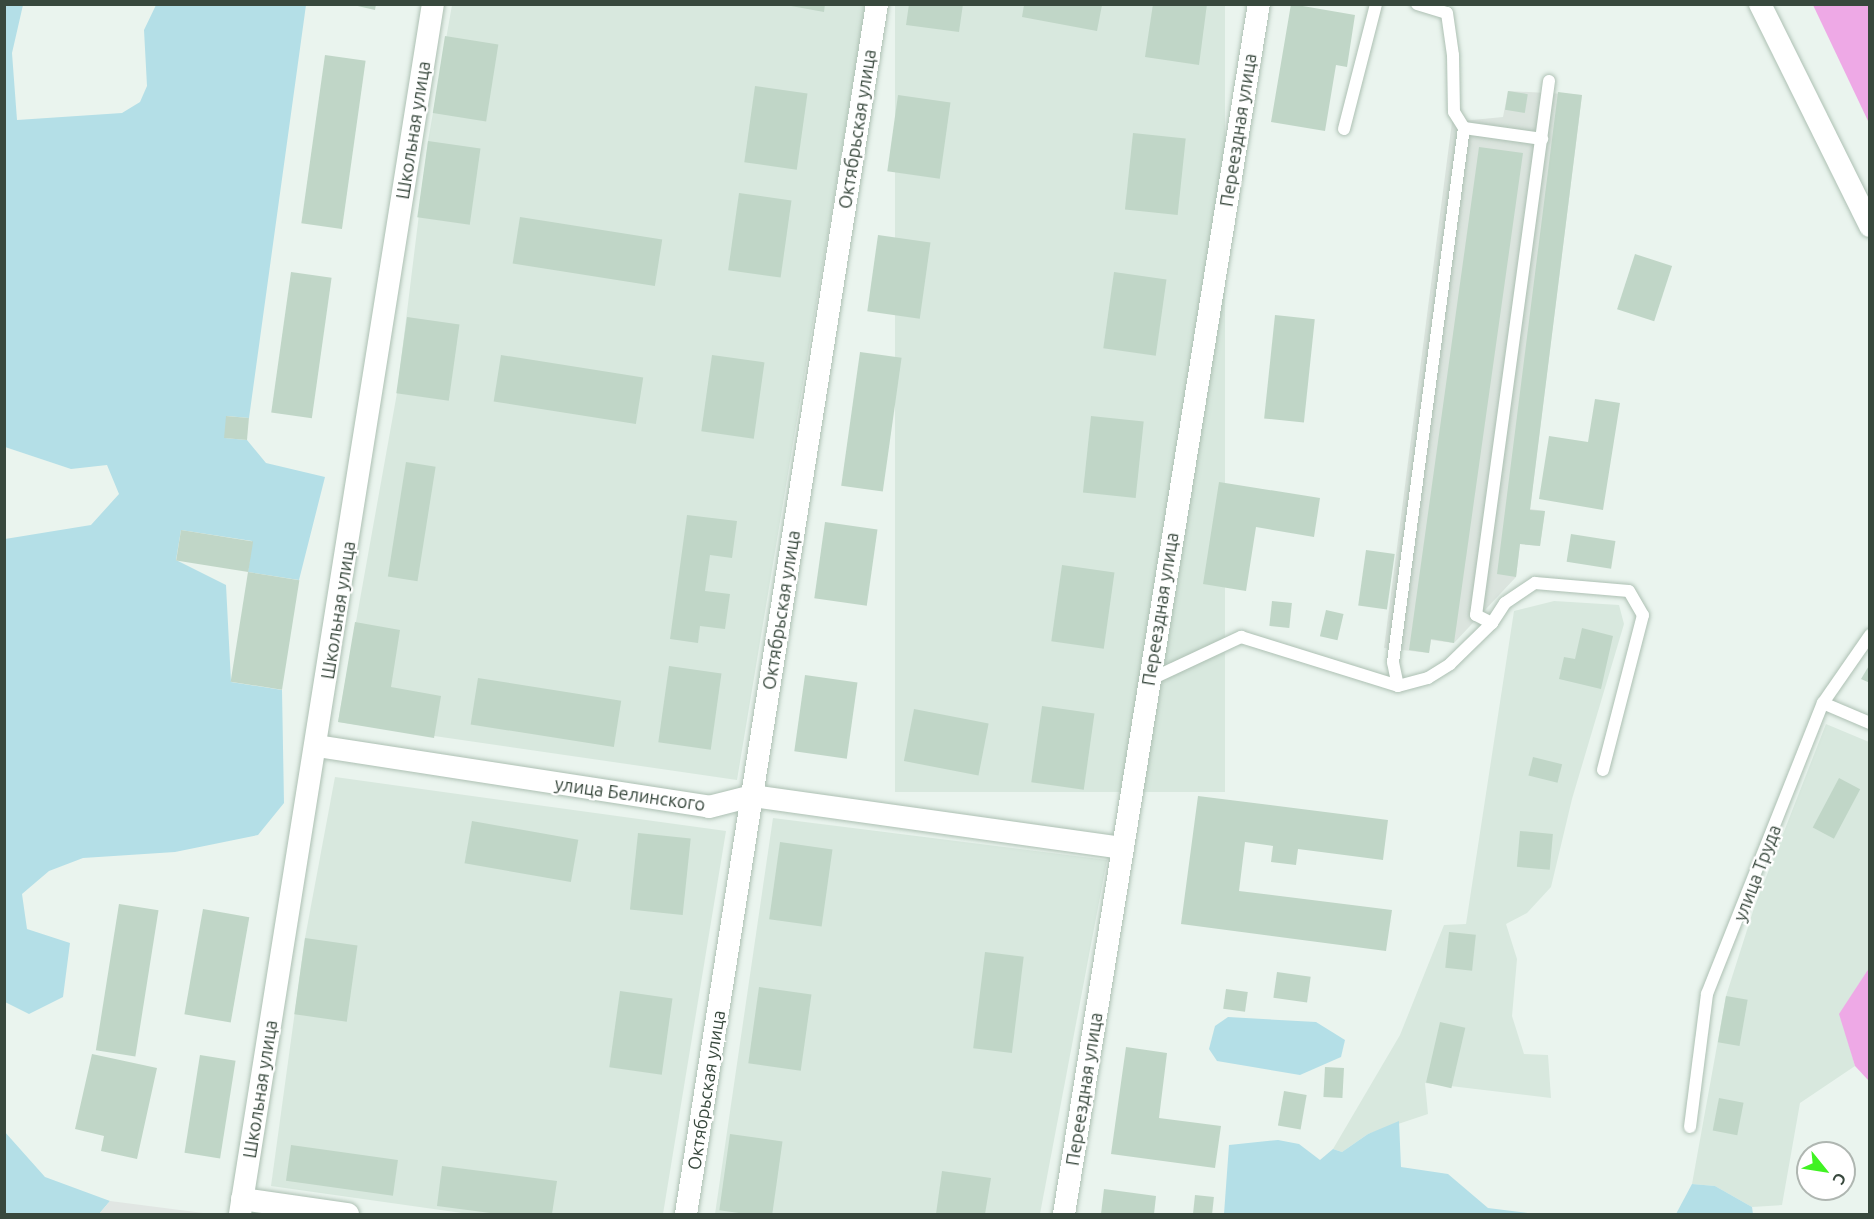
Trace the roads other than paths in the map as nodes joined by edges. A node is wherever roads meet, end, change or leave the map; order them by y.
1 (433, 4) edge
2 (877, 4) edge
3 (1259, 4) edge
4 (1376, 4) edge
5 (1417, 4) edge
6 (1760, 4) edge
7 (1549, 81) dead end
8 (1464, 128) junction
9 (1344, 129) dead end
10 (1542, 139) junction
11 (1869, 226) edge
12 (1492, 623) junction
13 (1869, 634) edge
14 (1148, 680) junction
15 (1398, 686) junction
16 (1823, 703) junction
17 (1869, 723) edge
18 (317, 746) junction
19 (1603, 770) dead end
20 (752, 796) junction
21 (1121, 848) junction
22 (1689, 1127) dead end
23 (241, 1207) edge
24 (348, 1215) edge
25 (686, 1215) edge
26 (1064, 1215) edge

1 - 18 street, Школьная улица
2 - 20 street, Октябрьская улица
3 - 14 street, Переездная улица
4 - 9 lane
5 - 8 lane
6 - 11 street
7 - 10 lane
8 - 10 lane
8 - 15 lane
10 - 12 lane
12 - 15 lane
12 - 19 lane
13 - 16 lane, улица Труда
14 - 15 lane
14 - 21 street, Переездная улица
16 - 17 lane
16 - 22 lane, улица Труда
18 - 20 street, улица Белинского
18 - 23 street, Школьная улица
20 - 21 street, улица Белинского
20 - 25 street, Октябрьская улица
21 - 26 street, Переездная улица
23 - 24 street

